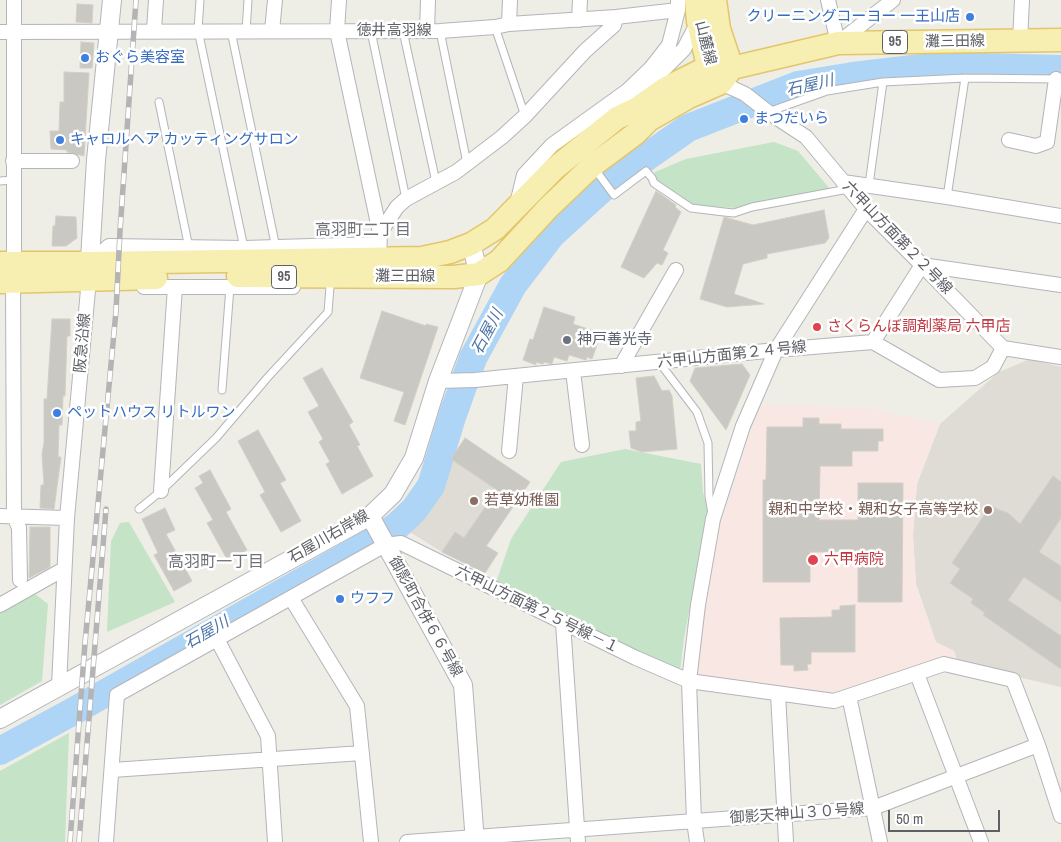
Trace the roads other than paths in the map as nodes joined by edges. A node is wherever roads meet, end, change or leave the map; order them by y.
1 (14, 0) edge
2 (112, 0) edge
3 (156, 0) edge
4 (200, 0) edge
5 (248, 0) edge
6 (275, 0) edge
7 (339, 0) edge
8 (428, 0) edge
9 (510, 0) edge
10 (580, 0) edge
11 (715, 0) edge
12 (828, 0) edge
13 (893, 0) edge
14 (1022, 0) edge
15 (687, 8) edge
16 (616, 17) junction
17 (579, 20) junction
18 (502, 25) junction
19 (154, 30) junction
20 (198, 30) junction
21 (231, 31) junction
22 (246, 31) junction
23 (272, 31) junction
24 (337, 31) junction
25 (371, 31) junction
26 (403, 31) junction
27 (433, 31) junction
28 (7, 32) edge
29 (108, 32) junction
30 (1020, 41) junction
31 (1060, 41) edge
32 (838, 43) junction
33 (720, 73) junction
34 (965, 78) junction
35 (1059, 79) edge
36 (883, 82) junction
37 (159, 102) dead end
38 (768, 112) junction
39 (525, 116) junction
40 (617, 118) junction
41 (1009, 140) dead end
42 (13, 161) junction
43 (72, 161) dead end
44 (467, 163) junction
45 (593, 167) junction
46 (7, 180) edge
47 (436, 182) junction
48 (869, 185) junction
49 (846, 186) junction
50 (947, 197) junction
51 (406, 199) junction
52 (516, 208) junction
53 (866, 209) junction
54 (1061, 216) edge
55 (471, 244) junction
56 (189, 248) junction
57 (244, 248) junction
58 (276, 248) junction
59 (378, 253) junction
60 (922, 264) junction
61 (676, 270) dead end
62 (7, 272) edge
63 (479, 274) junction
64 (89, 277) junction
65 (1061, 285) edge
66 (230, 287) junction
67 (175, 288) junction
68 (330, 288) junction
69 (873, 342) junction
70 (1003, 348) junction
71 (776, 350) junction
72 (1061, 357) edge
73 (658, 362) junction
74 (621, 366) junction
75 (573, 371) junction
76 (516, 376) junction
77 (445, 381) junction
78 (222, 390) dead end
79 (582, 445) dead end
80 (508, 451) dead end
81 (161, 491) junction
82 (139, 509) dead end
83 (7, 516) edge
84 (370, 516) junction
85 (67, 518) junction
86 (713, 519) junction
87 (385, 546) junction
88 (64, 569) junction
89 (20, 580) dead end
90 (291, 598) junction
91 (0, 605) edge
92 (563, 622) junction
93 (216, 639) junction
94 (917, 674) junction
95 (689, 682) junction
96 (59, 686) junction
97 (778, 694) junction
98 (848, 696) junction
99 (0, 719) edge
100 (1038, 746) junction
101 (362, 753) junction
102 (270, 759) junction
103 (112, 770) junction
104 (956, 777) junction
105 (873, 808) junction
106 (785, 815) junction
107 (1061, 816) edge
108 (694, 821) junction
109 (578, 836) edge
110 (475, 839) edge
111 (106, 842) edge
112 (275, 842) edge
113 (371, 842) edge
114 (407, 842) edge
115 (697, 842) edge
116 (786, 842) edge
117 (880, 842) edge
118 (981, 842) edge

1 - 28 street
2 - 29 street, 阪急沿線
3 - 19 street
4 - 20 lane
5 - 22 lane
6 - 23 street
7 - 24 street
8 - 27 street
9 - 18 street
10 - 17 street
11 - 33 main road, 山麓線
12 - 32 street
13 - 32 street
14 - 30 street
15 - 16 street, 徳井高羽線
15 - 33 main road, 山麓線
15 - 40 street
15 - 52 street
16 - 17 street, 徳井高羽線
16 - 39 street
17 - 18 street, 徳井高羽線
18 - 27 street, 徳井高羽線
18 - 39 lane
19 - 20 street, 徳井高羽線
19 - 29 street, 徳井高羽線
20 - 21 street, 徳井高羽線
20 - 57 lane
21 - 22 street, 徳井高羽線
21 - 58 lane
22 - 23 street, 徳井高羽線
23 - 24 street, 徳井高羽線
24 - 25 street, 徳井高羽線
24 - 59 street
25 - 26 street, 徳井高羽線
25 - 51 lane
26 - 27 street, 徳井高羽線
26 - 47 lane
27 - 44 lane
28 - 29 street, 徳井高羽線
28 - 42 street
29 - 64 street, 阪急沿線
30 - 31 main road, 灘三田線 / 95
30 - 32 main road, 灘三田線 / 95
32 - 33 main road, 灘三田線 / 95
33 - 38 street, 六甲山方面第２２号線
33 - 40 main road, 灘三田線 / 95
33 - 45 main road, 灘三田線 / 95
34 - 35 lane
34 - 36 lane
34 - 50 lane
35 - 41 street
36 - 38 lane
36 - 48 lane
37 - 56 lane
38 - 49 street, 六甲山方面第２２号線
39 - 44 street
40 - 52 main road, 灘三田線 / 95
42 - 43 street
42 - 46 street
44 - 47 street
45 - 49 lane
45 - 63 main road, 灘三田線 / 95
46 - 62 street
47 - 51 street
48 - 49 street
48 - 50 street
49 - 53 street, 六甲山方面第２２号線
50 - 54 street
51 - 59 street
52 - 55 main road, 灘三田線 / 95
53 - 60 street, 六甲山方面第２２号線
53 - 71 street
55 - 59 main road, 灘三田線 / 95
55 - 63 street
56 - 57 street
56 - 64 street
57 - 58 street
58 - 59 street
59 - 63 main road, 灘三田線 / 95
59 - 64 main road, 灘三田線 / 95
59 - 68 street
60 - 65 street
60 - 69 street
60 - 70 street, 六甲山方面第２２号線
61 - 74 street
62 - 64 main road, 灘三田線 / 95
62 - 83 street
63 - 77 street, 石屋川右岸線
64 - 67 street
64 - 85 street, 阪急沿線
66 - 67 street
66 - 68 street
66 - 78 lane
67 - 81 street
68 - 81 lane
69 - 70 street
69 - 71 street, 六甲山方面第２４号線
70 - 72 street
71 - 73 street, 六甲山方面第２４号線
71 - 86 street
73 - 74 street, 六甲山方面第２４号線
73 - 86 lane
74 - 75 street, 六甲山方面第２４号線
75 - 76 street, 六甲山方面第２４号線
75 - 79 street
76 - 77 street, 六甲山方面第２４号線
76 - 80 street
77 - 84 street, 石屋川右岸線
81 - 82 lane
83 - 85 street
83 - 89 street
84 - 87 street, 御影町合併６６号線
84 - 96 street, 石屋川右岸線
85 - 88 street, 阪急沿線
86 - 95 street
87 - 90 street
87 - 92 street, 六甲山方面第２５号線－１
87 - 110 street, 御影町合併６６号線
88 - 91 street
88 - 96 street, 阪急沿線
90 - 93 street
90 - 101 street
92 - 95 street, 六甲山方面第２５号線－１
92 - 109 street
93 - 102 street
93 - 103 street
94 - 98 street, 六甲山方面第２５号線－１
94 - 100 street, 六甲山方面第２５号線－１
94 - 104 street
95 - 97 street, 六甲山方面第２５号線－１
95 - 108 street
96 - 99 street, 石屋川右岸線
97 - 98 street, 六甲山方面第２５号線－１
97 - 106 street
98 - 105 street
100 - 104 street, 御影天神山３０号線
100 - 107 street
101 - 102 street
101 - 113 street
102 - 103 street
102 - 112 street
103 - 111 street
104 - 105 street, 御影天神山３０号線
104 - 118 street
105 - 106 street, 御影天神山３０号線
105 - 117 street
106 - 108 street, 御影天神山３０号線
106 - 116 street
108 - 109 street, 御影天神山３０号線
108 - 115 street
109 - 110 street, 御影天神山３０号線
110 - 114 street, 御影天神山３０号線

